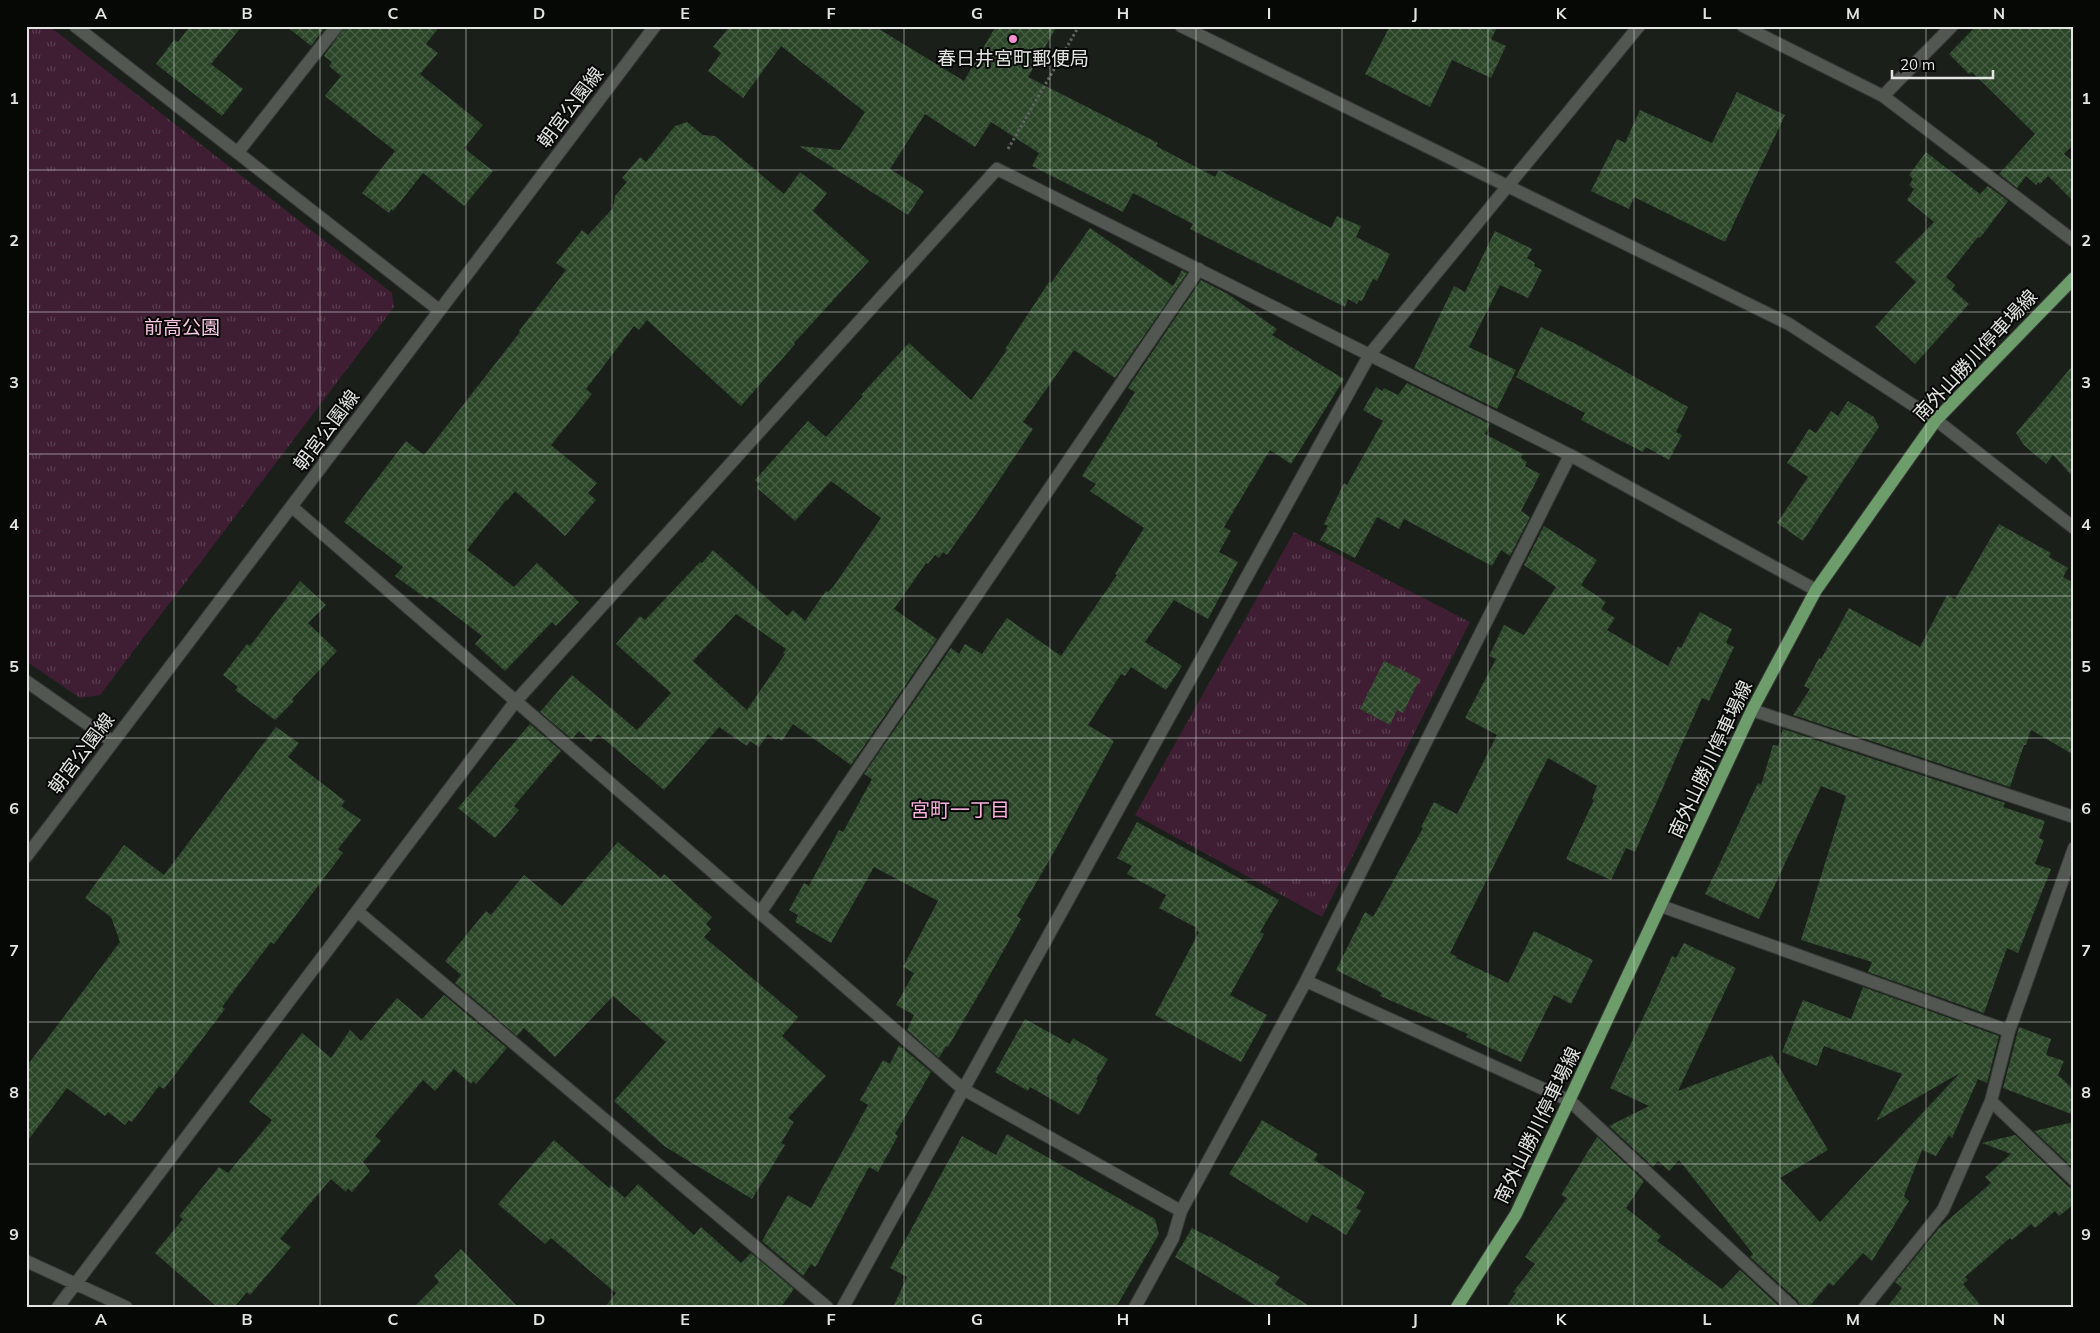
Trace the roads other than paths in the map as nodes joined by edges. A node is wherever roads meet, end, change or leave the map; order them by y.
1 (75, 26) edge
2 (337, 26) edge
3 (655, 26) edge
4 (1181, 26) edge
5 (1639, 26) edge
6 (1743, 26) edge
7 (1952, 26) edge
8 (1883, 96) junction
9 (238, 152) junction
10 (1507, 187) junction
11 (2074, 241) edge
12 (1199, 269) junction
13 (2074, 278) edge
14 (439, 310) junction
15 (1370, 354) junction
16 (1936, 420) junction
17 (1570, 455) junction
18 (292, 507) junction
19 (2074, 528) edge
20 (1816, 590) junction
21 (26, 681) edge
22 (516, 702) junction
23 (1752, 710) junction
24 (112, 742) junction
25 (2074, 817) edge
26 (2074, 848) edge
27 (26, 857) edge
28 (1661, 906) junction
29 (357, 910) junction
30 (760, 913) junction
31 (1306, 981) junction
32 (2009, 1031) junction
33 (963, 1089) junction
34 (1570, 1101) junction
35 (1991, 1101) junction
36 (2074, 1180) edge
37 (1181, 1211) junction
38 (26, 1261) edge
39 (76, 1284) junction
40 (58, 1307) edge
41 (126, 1307) edge
42 (827, 1307) edge
43 (843, 1307) edge
44 (1135, 1307) edge
45 (1457, 1307) edge
46 (1792, 1307) edge
47 (1865, 1307) edge

1 - 9 street
2 - 9 street
3 - 14 street, 朝宮公園線
4 - 10 street
5 - 10 street
6 - 8 street
7 - 8 street
8 - 11 street
9 - 14 street
10 - 15 street
10 - 16 street
12 - 15 street
12 - 22 street
12 - 30 street
13 - 16 main road, 南外山勝川停車場線
14 - 18 street, 朝宮公園線
15 - 17 street
15 - 33 street
16 - 19 street
16 - 20 main road, 南外山勝川停車場線
17 - 20 street
17 - 31 street
18 - 22 street
18 - 24 street, 朝宮公園線
20 - 23 main road, 南外山勝川停車場線
21 - 24 street
22 - 29 street
22 - 30 street
23 - 25 street
23 - 28 main road, 南外山勝川停車場線
24 - 27 street, 朝宮公園線
26 - 32 street
28 - 32 street
28 - 34 main road, 南外山勝川停車場線
29 - 39 street
29 - 42 street
30 - 33 street
31 - 34 street
31 - 37 street
32 - 35 street
33 - 37 street
33 - 43 street
34 - 45 main road, 南外山勝川停車場線
34 - 46 street
35 - 36 street
35 - 47 street
37 - 44 street
38 - 39 street
39 - 40 street
39 - 41 street

